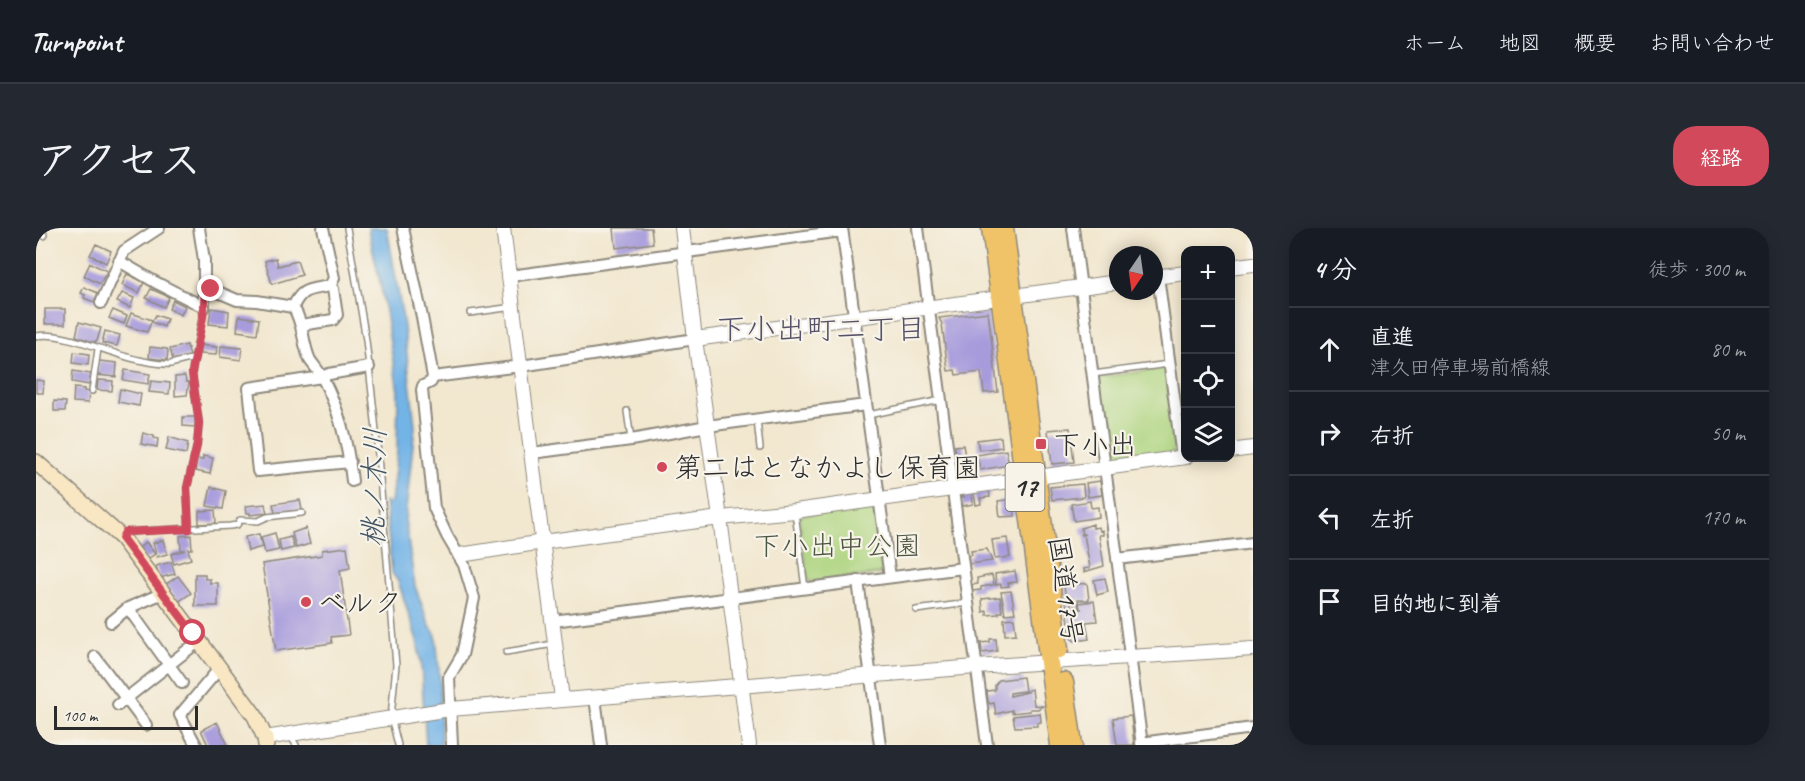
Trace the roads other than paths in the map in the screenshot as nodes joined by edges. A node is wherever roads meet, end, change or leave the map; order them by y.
1 (43, 228) edge
2 (159, 228) edge
3 (199, 228) edge
4 (323, 228) edge
5 (347, 228) edge
6 (403, 228) edge
7 (503, 228) edge
8 (682, 228) edge
9 (918, 228) edge
10 (991, 228) edge
11 (1004, 228) edge
12 (1073, 228) edge
13 (842, 230) edge
14 (44, 236) dead end
15 (686, 252) junction
16 (119, 261) junction
17 (1253, 264) edge
18 (1235, 266) edge
19 (1181, 274) edge
20 (510, 276) junction
21 (1163, 276) edge
22 (1109, 283) edge
23 (330, 286) junction
24 (1081, 287) junction
25 (205, 289) junction
26 (1007, 297) junction
27 (1159, 300) edge
28 (101, 303) dead end
29 (204, 307) junction
30 (292, 307) junction
31 (513, 307) junction
32 (928, 308) junction
33 (470, 313) dead end
34 (854, 317) junction
35 (301, 325) junction
36 (36, 336) edge
37 (695, 339) junction
38 (98, 349) junction
39 (194, 359) junction
40 (1169, 364) junction
41 (520, 366) junction
42 (369, 367) junction
43 (1093, 374) junction
44 (322, 377) junction
45 (433, 377) junction
46 (92, 391) dead end
47 (941, 400) junction
48 (867, 410) junction
49 (627, 411) dead end
50 (757, 420) junction
51 (707, 426) junction
52 (1181, 438) edge
53 (631, 440) junction
54 (760, 448) dead end
55 (1253, 448) edge
56 (1235, 450) edge
57 (532, 453) junction
58 (1181, 457) edge
59 (36, 462) edge
60 (350, 462) junction
61 (1105, 468) junction
62 (1031, 478) junction
63 (352, 481) dead end
64 (954, 488) junction
65 (878, 499) junction
66 (795, 511) junction
67 (302, 513) dead end
68 (720, 518) junction
69 (189, 529) junction
70 (122, 538) junction
71 (543, 542) junction
72 (1253, 543) edge
73 (460, 555) junction
74 (1117, 559) junction
75 (963, 568) junction
76 (890, 577) junction
77 (858, 581) junction
78 (805, 588) junction
79 (163, 593) junction
80 (730, 598) junction
81 (968, 603) junction
82 (128, 608) junction
83 (916, 610) dead end
84 (553, 621) junction
85 (111, 622) dead end
86 (199, 641) junction
87 (555, 644) junction
88 (1253, 649) edge
89 (506, 652) dead end
90 (1130, 656) junction
91 (95, 657) dead end
92 (1055, 661) junction
93 (169, 665) junction
94 (976, 667) junction
95 (219, 669) junction
96 (871, 676) junction
97 (182, 683) dead end
98 (741, 686) junction
99 (595, 697) junction
100 (562, 699) junction
101 (122, 702) junction
102 (448, 709) junction
103 (396, 716) junction
104 (146, 725) dead end
105 (1253, 728) edge
106 (293, 739) edge
107 (265, 742) edge
108 (1142, 744) edge
109 (196, 745) edge
110 (398, 745) edge
111 (452, 745) edge
112 (601, 745) edge
113 (749, 745) edge
114 (880, 745) edge
115 (987, 745) edge
116 (1060, 745) edge
117 (1072, 745) edge

1 - 14 lane
2 - 16 street
3 - 25 street
4 - 23 street
5 - 42 lane
6 - 45 street
7 - 20 street
8 - 15 street
9 - 32 street
10 - 26 highway, 国道17号 / 17
11 - 26 highway, 国道17号 / 17
12 - 24 street
13 - 15 street
13 - 34 street
15 - 20 street
15 - 37 street
16 - 28 street
16 - 29 street
17 - 18 street
19 - 21 street
20 - 31 street
22 - 24 street
23 - 30 street
23 - 35 street
24 - 26 street
24 - 43 street
25 - 29 street
25 - 30 street
26 - 32 street
26 - 62 highway, 国道17号 / 17
27 - 40 street
29 - 39 lane
30 - 35 street
31 - 33 lane
31 - 41 street
32 - 34 street
32 - 47 street
34 - 37 street
34 - 48 street
35 - 44 street
36 - 38 lane
37 - 41 street
37 - 51 street
38 - 39 lane
38 - 46 lane
39 - 69 lane
40 - 43 lane
40 - 52 street
41 - 45 street
41 - 57 street
42 - 44 street
42 - 103 lane
43 - 61 street
44 - 60 street
44 - 60 street
45 - 73 street
47 - 48 lane
47 - 64 street
48 - 50 street
48 - 65 street
49 - 53 lane
50 - 51 street
50 - 54 lane
51 - 53 street
51 - 68 street
53 - 57 street
55 - 56 street
57 - 71 street
58 - 61 street
59 - 70 main road
60 - 63 street
61 - 62 street
61 - 74 street
62 - 64 street
62 - 92 highway, 国道17号 / 17
64 - 65 street
64 - 75 street
65 - 66 street
65 - 76 street
66 - 68 street
66 - 78 lane
67 - 69 lane
68 - 71 street
68 - 80 street
69 - 70 lane
70 - 79 main road
71 - 73 street
71 - 84 street
72 - 74 street
73 - 102 street
74 - 90 street
75 - 76 street
75 - 81 street
76 - 77 street
77 - 78 street
77 - 96 street
78 - 80 street
79 - 82 street
79 - 86 main road
80 - 84 street
80 - 98 street
81 - 83 lane
81 - 94 street
82 - 85 street
82 - 93 street
84 - 87 street
86 - 93 street
86 - 95 main road
87 - 89 lane
87 - 100 street
88 - 90 street
90 - 92 street
90 - 108 street
91 - 101 street
92 - 94 street
92 - 116 highway, 国道17号 / 17
92 - 117 highway, 国道17号 / 17
93 - 97 street
93 - 101 street
94 - 96 street
94 - 115 street
95 - 107 main road
95 - 109 street
96 - 98 street
96 - 114 street
98 - 99 street
98 - 113 street
99 - 100 street
99 - 112 street
100 - 102 street
101 - 104 street
102 - 103 street
102 - 111 street
103 - 106 street
103 - 110 lane
105 - 108 street
106 - 107 street

